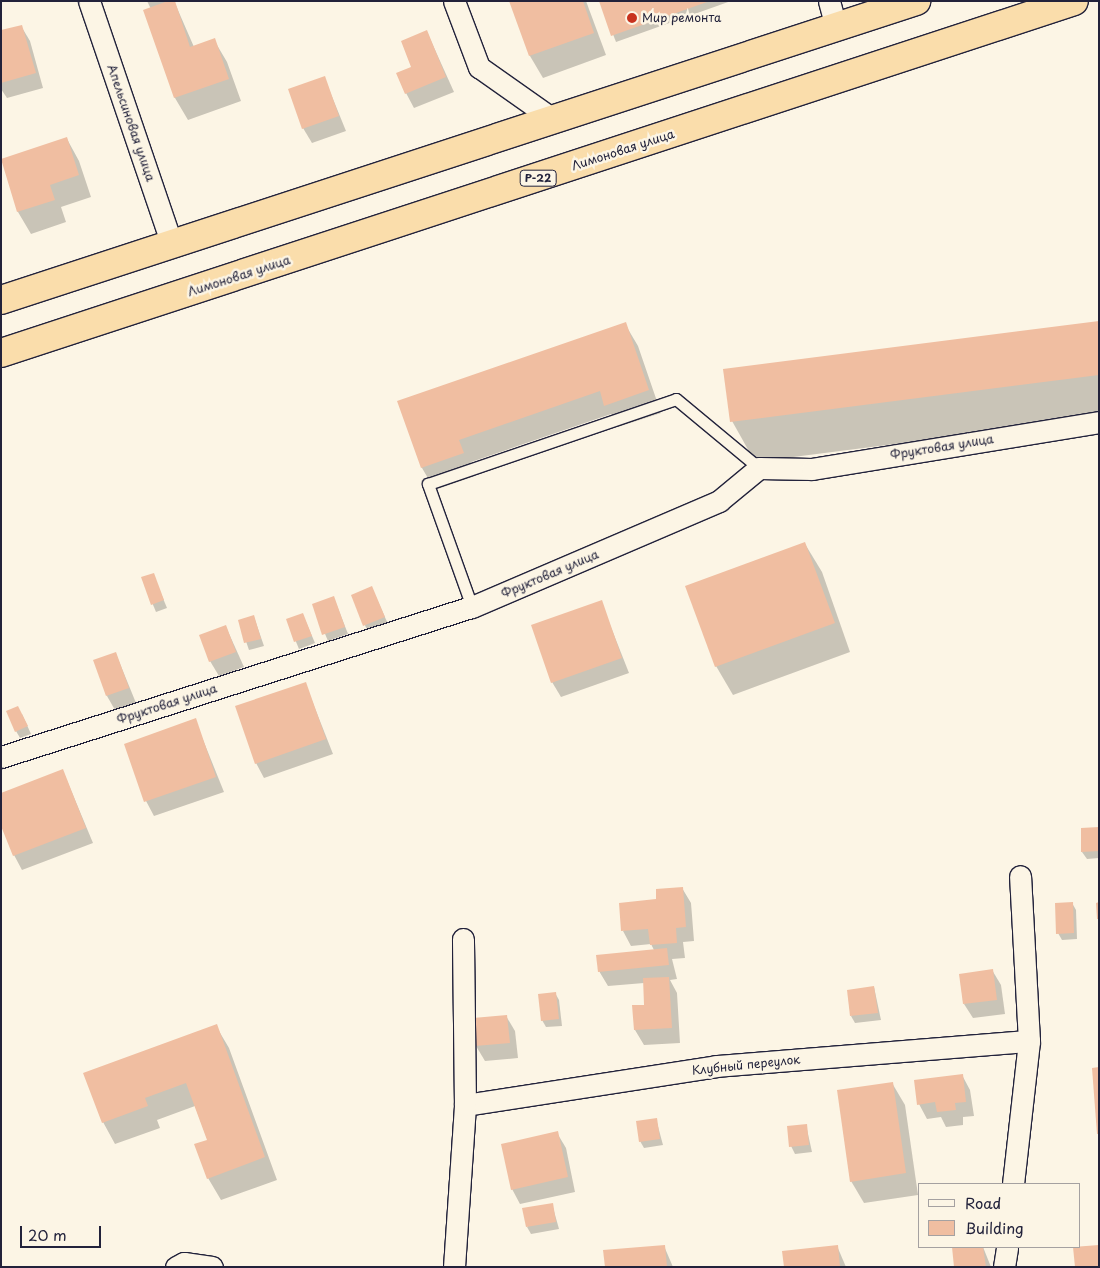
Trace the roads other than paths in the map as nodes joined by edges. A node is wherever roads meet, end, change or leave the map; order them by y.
1 (89, 1) edge
2 (454, 1) edge
3 (829, 1) edge
4 (916, 1) edge
5 (1074, 1) edge
6 (836, 28) junction
7 (554, 120) junction
8 (172, 244) junction
9 (1, 300) edge
10 (1, 353) edge
11 (1099, 422) edge
12 (759, 468) junction
13 (472, 607) junction
14 (1, 757) edge
15 (1020, 876) dead end
16 (463, 939) dead end
17 (1029, 1040) junction
18 (465, 1105) junction
19 (1013, 1183) edge
20 (1007, 1248) edge
21 (176, 1267) edge
22 (212, 1267) edge
23 (454, 1267) edge
24 (1004, 1267) edge

1 - 8 street, Апельсиновая улица
2 - 7 street
3 - 6 street
4 - 6 highway
5 - 10 highway, Лимоновая улица / Р-22
6 - 7 highway
7 - 8 highway
8 - 9 highway
11 - 12 street, Фруктовая улица
12 - 13 street, Фруктовая улица
12 - 13 lane
13 - 14 street, Фруктовая улица
15 - 17 street
16 - 18 street
17 - 18 street, Клубный переулок
17 - 19 street
18 - 23 street
20 - 24 street
21 - 22 street

